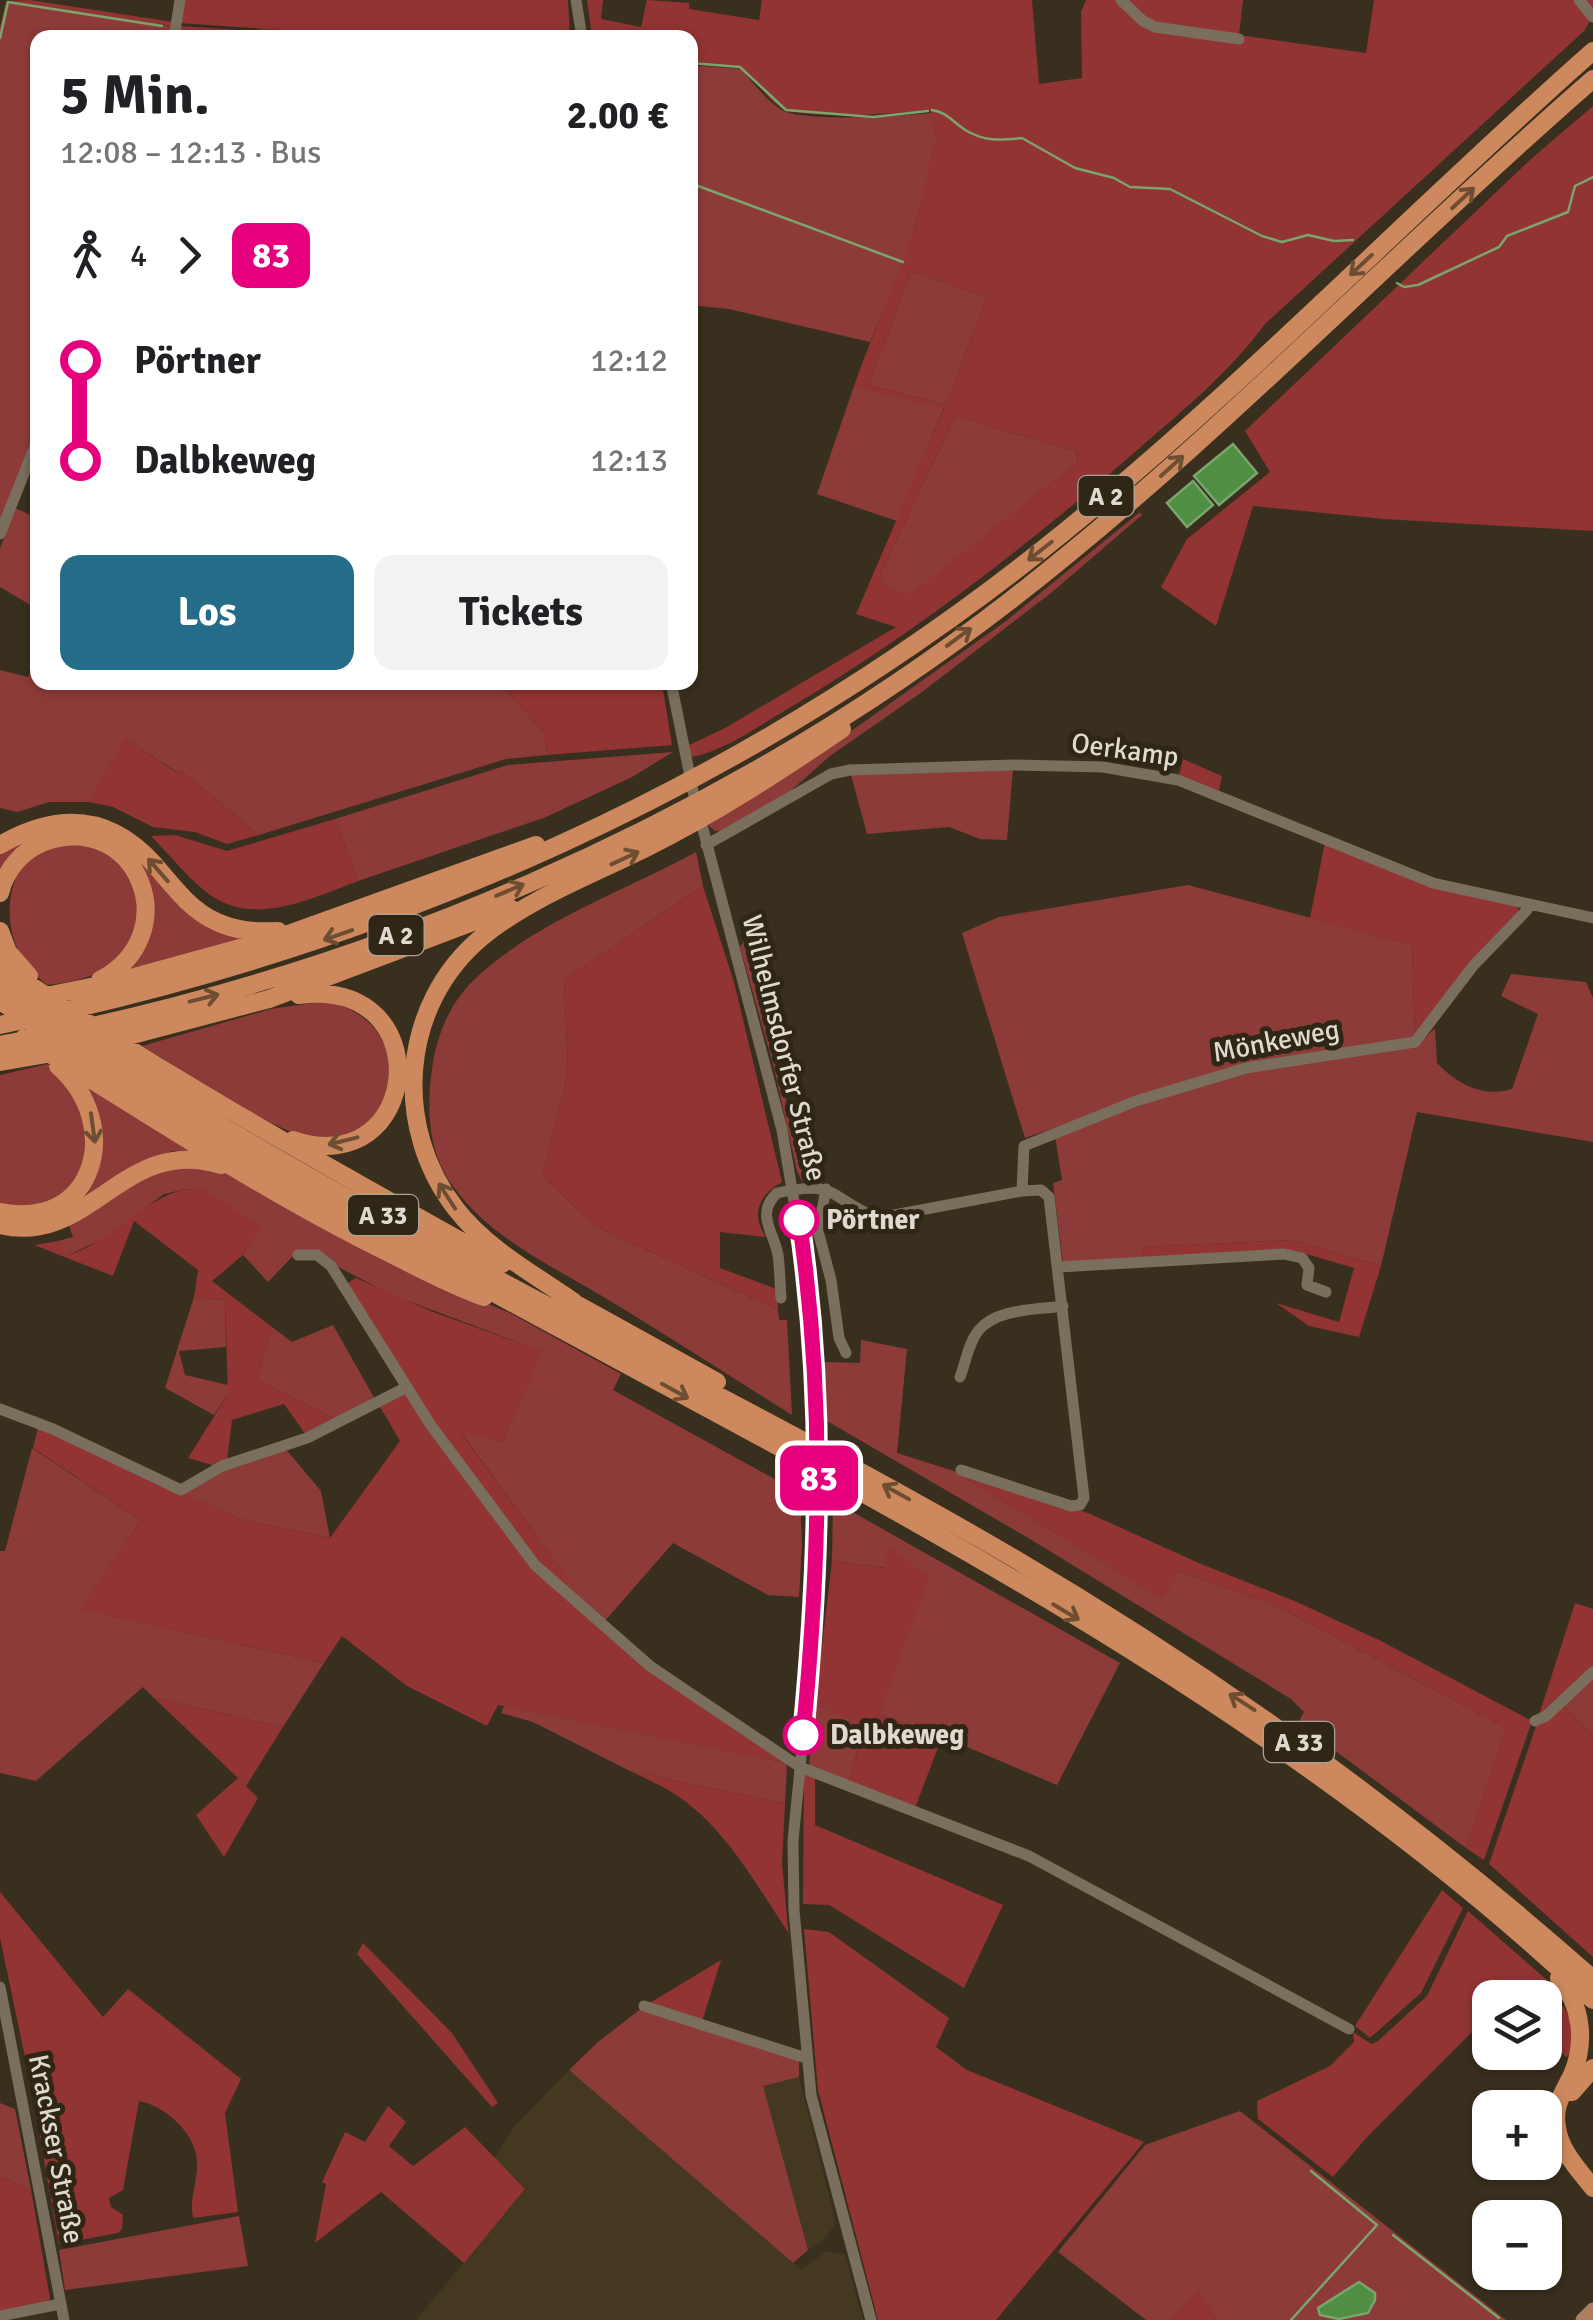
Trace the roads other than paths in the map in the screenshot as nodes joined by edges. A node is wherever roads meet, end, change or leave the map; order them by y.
1 (180, 0) edge
2 (576, 0) edge
3 (1120, 0) edge
4 (1578, 0) edge
5 (1593, 17) edge
6 (175, 30) edge
7 (581, 30) edge
8 (1239, 39) dead end
9 (1592, 50) edge
10 (1593, 80) edge
11 (30, 458) edge
12 (0, 534) edge
13 (674, 690) edge
14 (674, 823) junction
15 (590, 832) junction
16 (0, 845) edge
17 (706, 845) junction
18 (570, 884) junction
19 (0, 893) edge
20 (1528, 904) junction
21 (1593, 918) edge
22 (303, 927) junction
23 (0, 931) edge
24 (0, 965) edge
25 (0, 984) edge
26 (269, 1000) junction
27 (76, 1001) junction
28 (0, 1003) edge
29 (9, 1037) edge
30 (0, 1065) edge
31 (265, 1129) junction
32 (250, 1177) junction
33 (826, 1188) junction
34 (794, 1189) junction
35 (1022, 1191) junction
36 (0, 1212) edge
37 (0, 1226) edge
38 (298, 1254) dead end
39 (1059, 1267) junction
40 (1326, 1292) dead end
41 (781, 1298) dead end
42 (574, 1302) junction
43 (1064, 1306) junction
44 (559, 1327) junction
45 (846, 1353) dead end
46 (960, 1378) dead end
47 (406, 1388) junction
48 (0, 1409) edge
49 (778, 1426) junction
50 (961, 1470) dead end
51 (1593, 1672) edge
52 (1535, 1722) dead end
53 (800, 1767) junction
54 (1538, 1949) junction
55 (1593, 1979) edge
56 (0, 1986) edge
57 (1593, 2000) edge
58 (644, 2006) dead end
59 (1349, 2028) dead end
60 (806, 2058) junction
61 (1593, 2068) edge
62 (1593, 2169) edge
63 (1593, 2188) edge
64 (60, 2304) junction
65 (1593, 2310) edge
66 (0, 2316) edge
67 (64, 2320) edge
68 (871, 2320) edge
69 (1583, 2320) edge

1 - 6 street
2 - 7 street
3 - 8 street
4 - 5 street
9 -> 15 highway, A 2
14 -> 10 highway, A 2
11 - 12 street
13 - 17 street, Wilhelmsdorfer Straße
18 -> 14 highway
29 -> 14 highway, A 2
15 - 22 highway
15 -> 27 highway, A 2
22 -> 16 highway
17 - 20 street, Oerkamp
17 - 34 street, Wilhelmsdorfer Straße
18 - 26 highway
42 -> 18 highway
19 - 27 highway
20 - 21 street, Oerkamp
20 - 35 street, Mönkeweg
22 - 27 highway
23 - 27 highway
24 - 27 highway
25 - 49 highway, A 33
26 - 29 highway
26 -> 31 highway
27 - 28 highway
27 - 29 highway, A 2
27 - 31 highway
28 - 44 highway, A 33
29 - 30 highway
29 - 32 highway
29 -> 36 highway
31 - 42 highway
32 - 37 highway
32 - 44 highway
33 - 34 street
33 - 35 street
33 - 45 street
34 - 41 street
34 - 53 street, Wilhelmsdorfer Straße
35 - 39 street
38 - 47 street
39 - 40 street
39 - 43 street
42 - 49 highway
43 - 46 street
43 - 50 street
44 -> 54 highway, A 33
47 - 48 street
47 - 53 street
55 -> 49 highway, A 33
51 - 52 street
53 - 59 street
53 - 60 street, Wilhelmsdorfer Straße
54 - 57 highway, A 33
54 - 63 highway
56 - 64 street, Krackser Straße
58 - 60 street
60 - 68 street, Wilhelmsdorfer Straße
61 - 62 highway
64 - 66 street
64 - 67 street, Krackser Straße
65 - 69 main road

